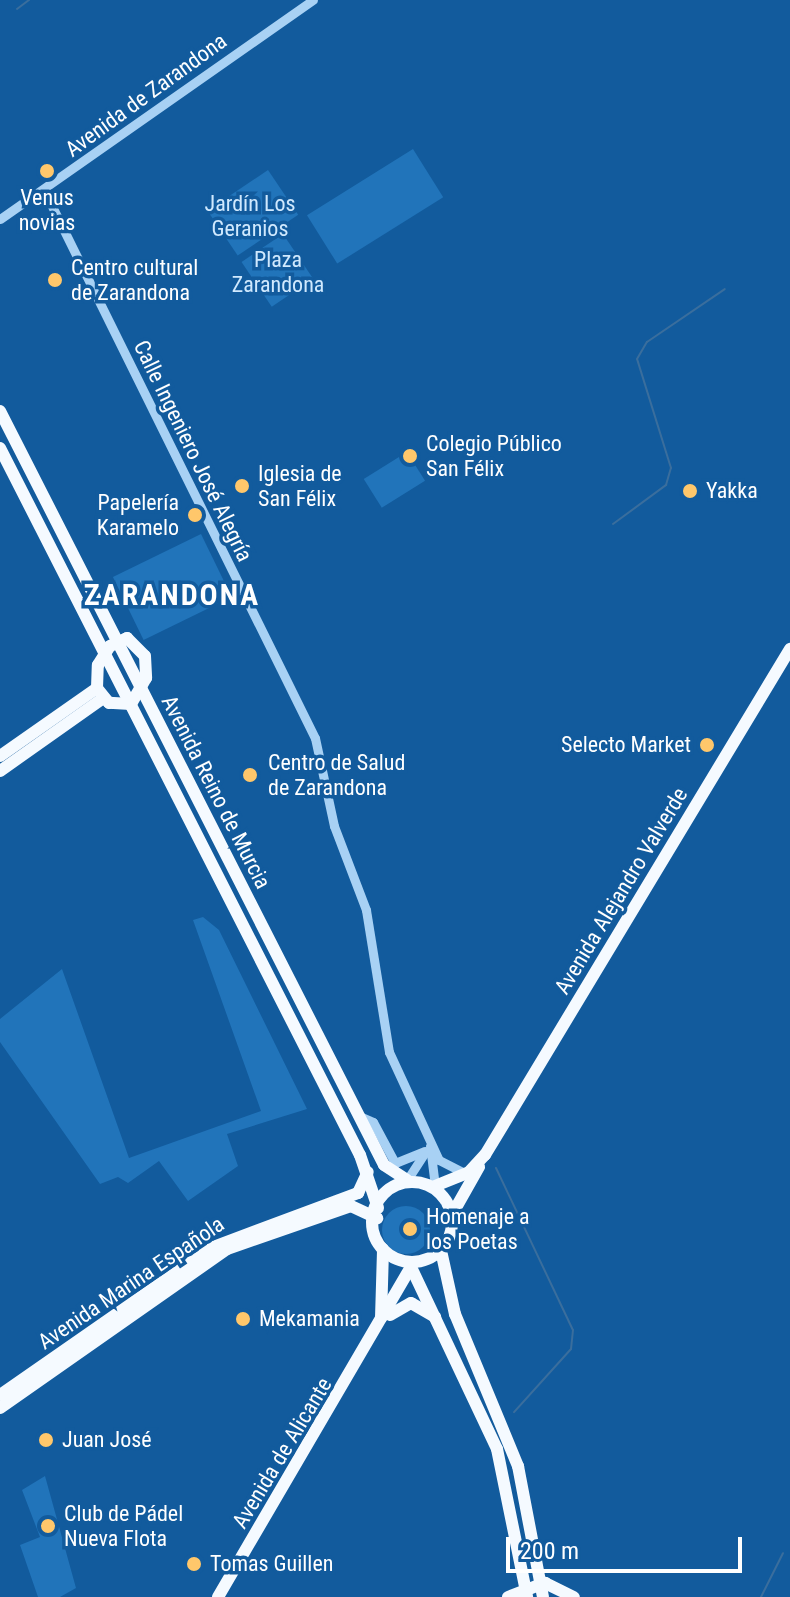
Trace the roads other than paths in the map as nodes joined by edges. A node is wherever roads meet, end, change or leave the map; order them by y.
1 (313, 0) edge
2 (44, 190) junction
3 (0, 219) edge
4 (0, 411) edge
5 (0, 448) edge
6 (118, 641) junction
7 (790, 649) edge
8 (105, 652) junction
9 (143, 690) junction
10 (99, 693) junction
11 (131, 704) junction
12 (0, 756) edge
13 (0, 771) edge
14 (359, 1116) junction
15 (428, 1145) junction
16 (485, 1155) junction
17 (368, 1172) junction
18 (468, 1173) junction
19 (407, 1180) junction
20 (435, 1186) junction
21 (377, 1213) junction
22 (448, 1223) junction
23 (440, 1246) junction
24 (383, 1249) junction
25 (411, 1267) junction
26 (387, 1317) junction
27 (437, 1318) junction
28 (378, 1329) junction
29 (0, 1395) edge
30 (0, 1408) edge
31 (541, 1583) junction
32 (526, 1592) edge
33 (218, 1597) edge
34 (508, 1597) edge
35 (543, 1597) edge
36 (574, 1597) edge

1 - 2 street, Avenida de Zarandona
2 - 3 street, Avenida de Zarandona
2 - 15 street, Calle Ingeniero José Alegría
4 - 6 main road, Avenida Reino de Murcia
5 - 8 main road, Avenida Reino de Murcia
6 - 8 main road
6 - 9 main road, Avenida Reino de Murcia
7 - 16 main road, Avenida Alejandro Valverde
8 - 10 main road
8 - 11 main road, Avenida Reino de Murcia
9 - 11 main road
9 - 14 main road, Avenida Reino de Murcia
10 - 11 main road
10 - 12 main road
10 - 13 main road
11 - 17 main road, Avenida Reino de Murcia
14 - 15 street
14 - 19 main road, Avenida Reino de Murcia
15 - 18 street
15 - 19 street
15 - 20 street
16 - 18 main road
16 - 22 main road
17 - 21 main road, Avenida Reino de Murcia
17 - 29 main road, Avenida Marina Española
18 - 20 main road
19 - 20 main road
19 - 21 main road
20 - 22 main road
21 - 24 main road
21 - 30 main road, Avenida Marina Española
22 - 23 main road
23 - 25 main road
23 - 31 main road
24 - 25 main road
24 - 28 main road, Avenida de Alicante
25 - 26 main road, Avenida de Alicante
25 - 27 main road
26 - 27 main road
26 - 28 main road, Avenida de Alicante
27 - 32 main road
28 - 33 main road, Avenida de Alicante
31 - 32 main road
31 - 35 main road
31 - 36 main road
32 - 34 main road

